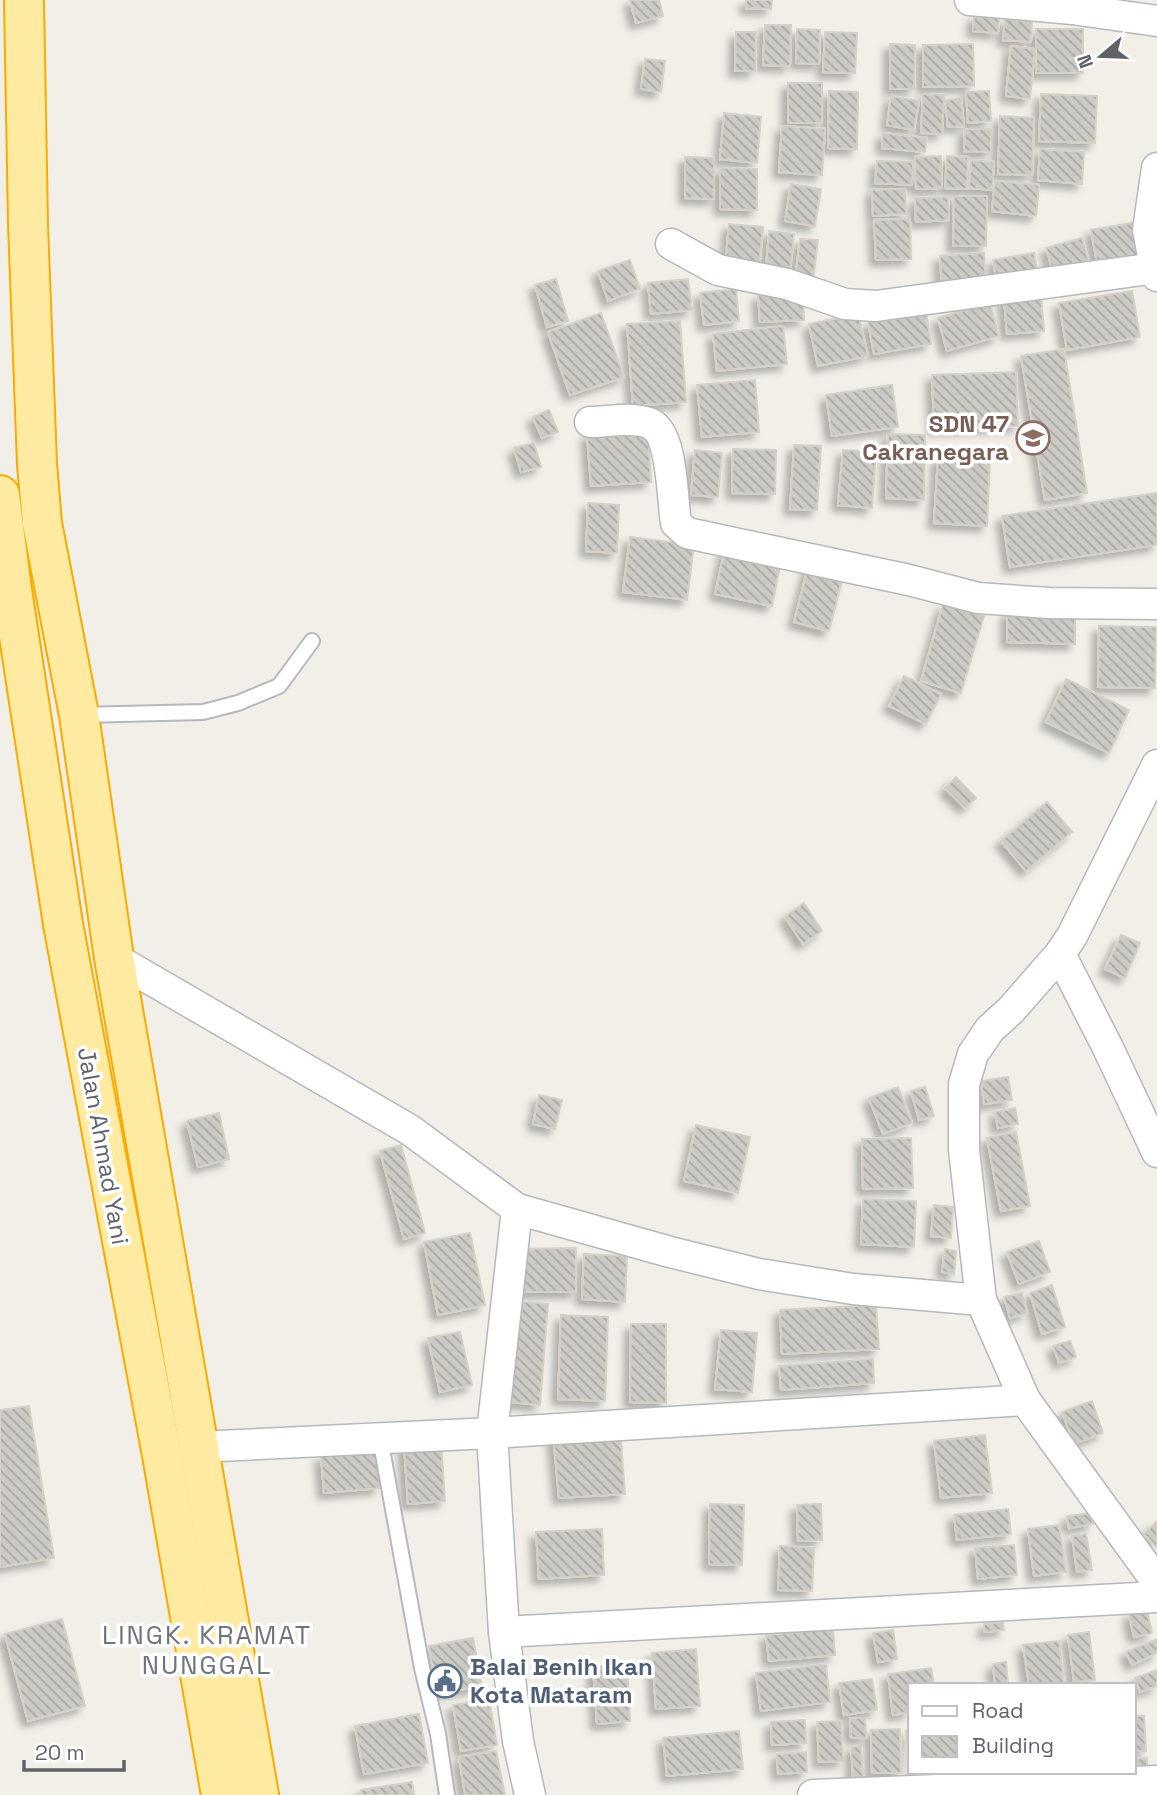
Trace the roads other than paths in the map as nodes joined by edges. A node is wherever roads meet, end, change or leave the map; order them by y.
1 (24, 0) edge
2 (970, 0) edge
3 (1072, 4) edge
4 (1157, 21) edge
5 (1157, 168) edge
6 (671, 244) dead end
7 (1156, 272) edge
8 (590, 422) dead end
9 (0, 495) edge
10 (1157, 604) edge
11 (312, 641) dead end
12 (11, 652) edge
13 (79, 715) junction
14 (1157, 765) edge
15 (99, 852) junction
16 (54, 860) junction
17 (1060, 954) junction
18 (114, 958) junction
19 (1148, 1110) edge
20 (1157, 1152) edge
21 (517, 1209) junction
22 (981, 1300) junction
23 (1025, 1400) junction
24 (492, 1433) junction
25 (380, 1438) junction
26 (197, 1447) junction
27 (1157, 1582) edge
28 (1157, 1597) edge
29 (503, 1632) junction
30 (1157, 1781) edge
31 (221, 1795) edge
32 (259, 1795) edge
33 (447, 1795) edge
34 (530, 1795) edge
35 (813, 1795) edge

1 - 13 highway
2 - 3 street
3 - 4 street
5 - 7 street
6 - 7 street
8 - 10 street
9 - 12 highway, Jalan Ahmad Yani
11 - 13 lane
12 - 16 highway, Jalan Ahmad Yani
13 - 15 highway
14 - 17 street
15 - 16 highway
15 - 18 highway
16 - 31 highway, Jalan Ahmad Yani
17 - 19 street
17 - 22 street
18 - 21 street
18 - 26 highway
19 - 20 street
21 - 22 street
21 - 24 street
22 - 23 street
23 - 24 street
23 - 27 street
24 - 25 street
24 - 29 street
25 - 26 street
25 - 33 lane
26 - 32 highway
28 - 29 street
29 - 34 street
30 - 35 street

